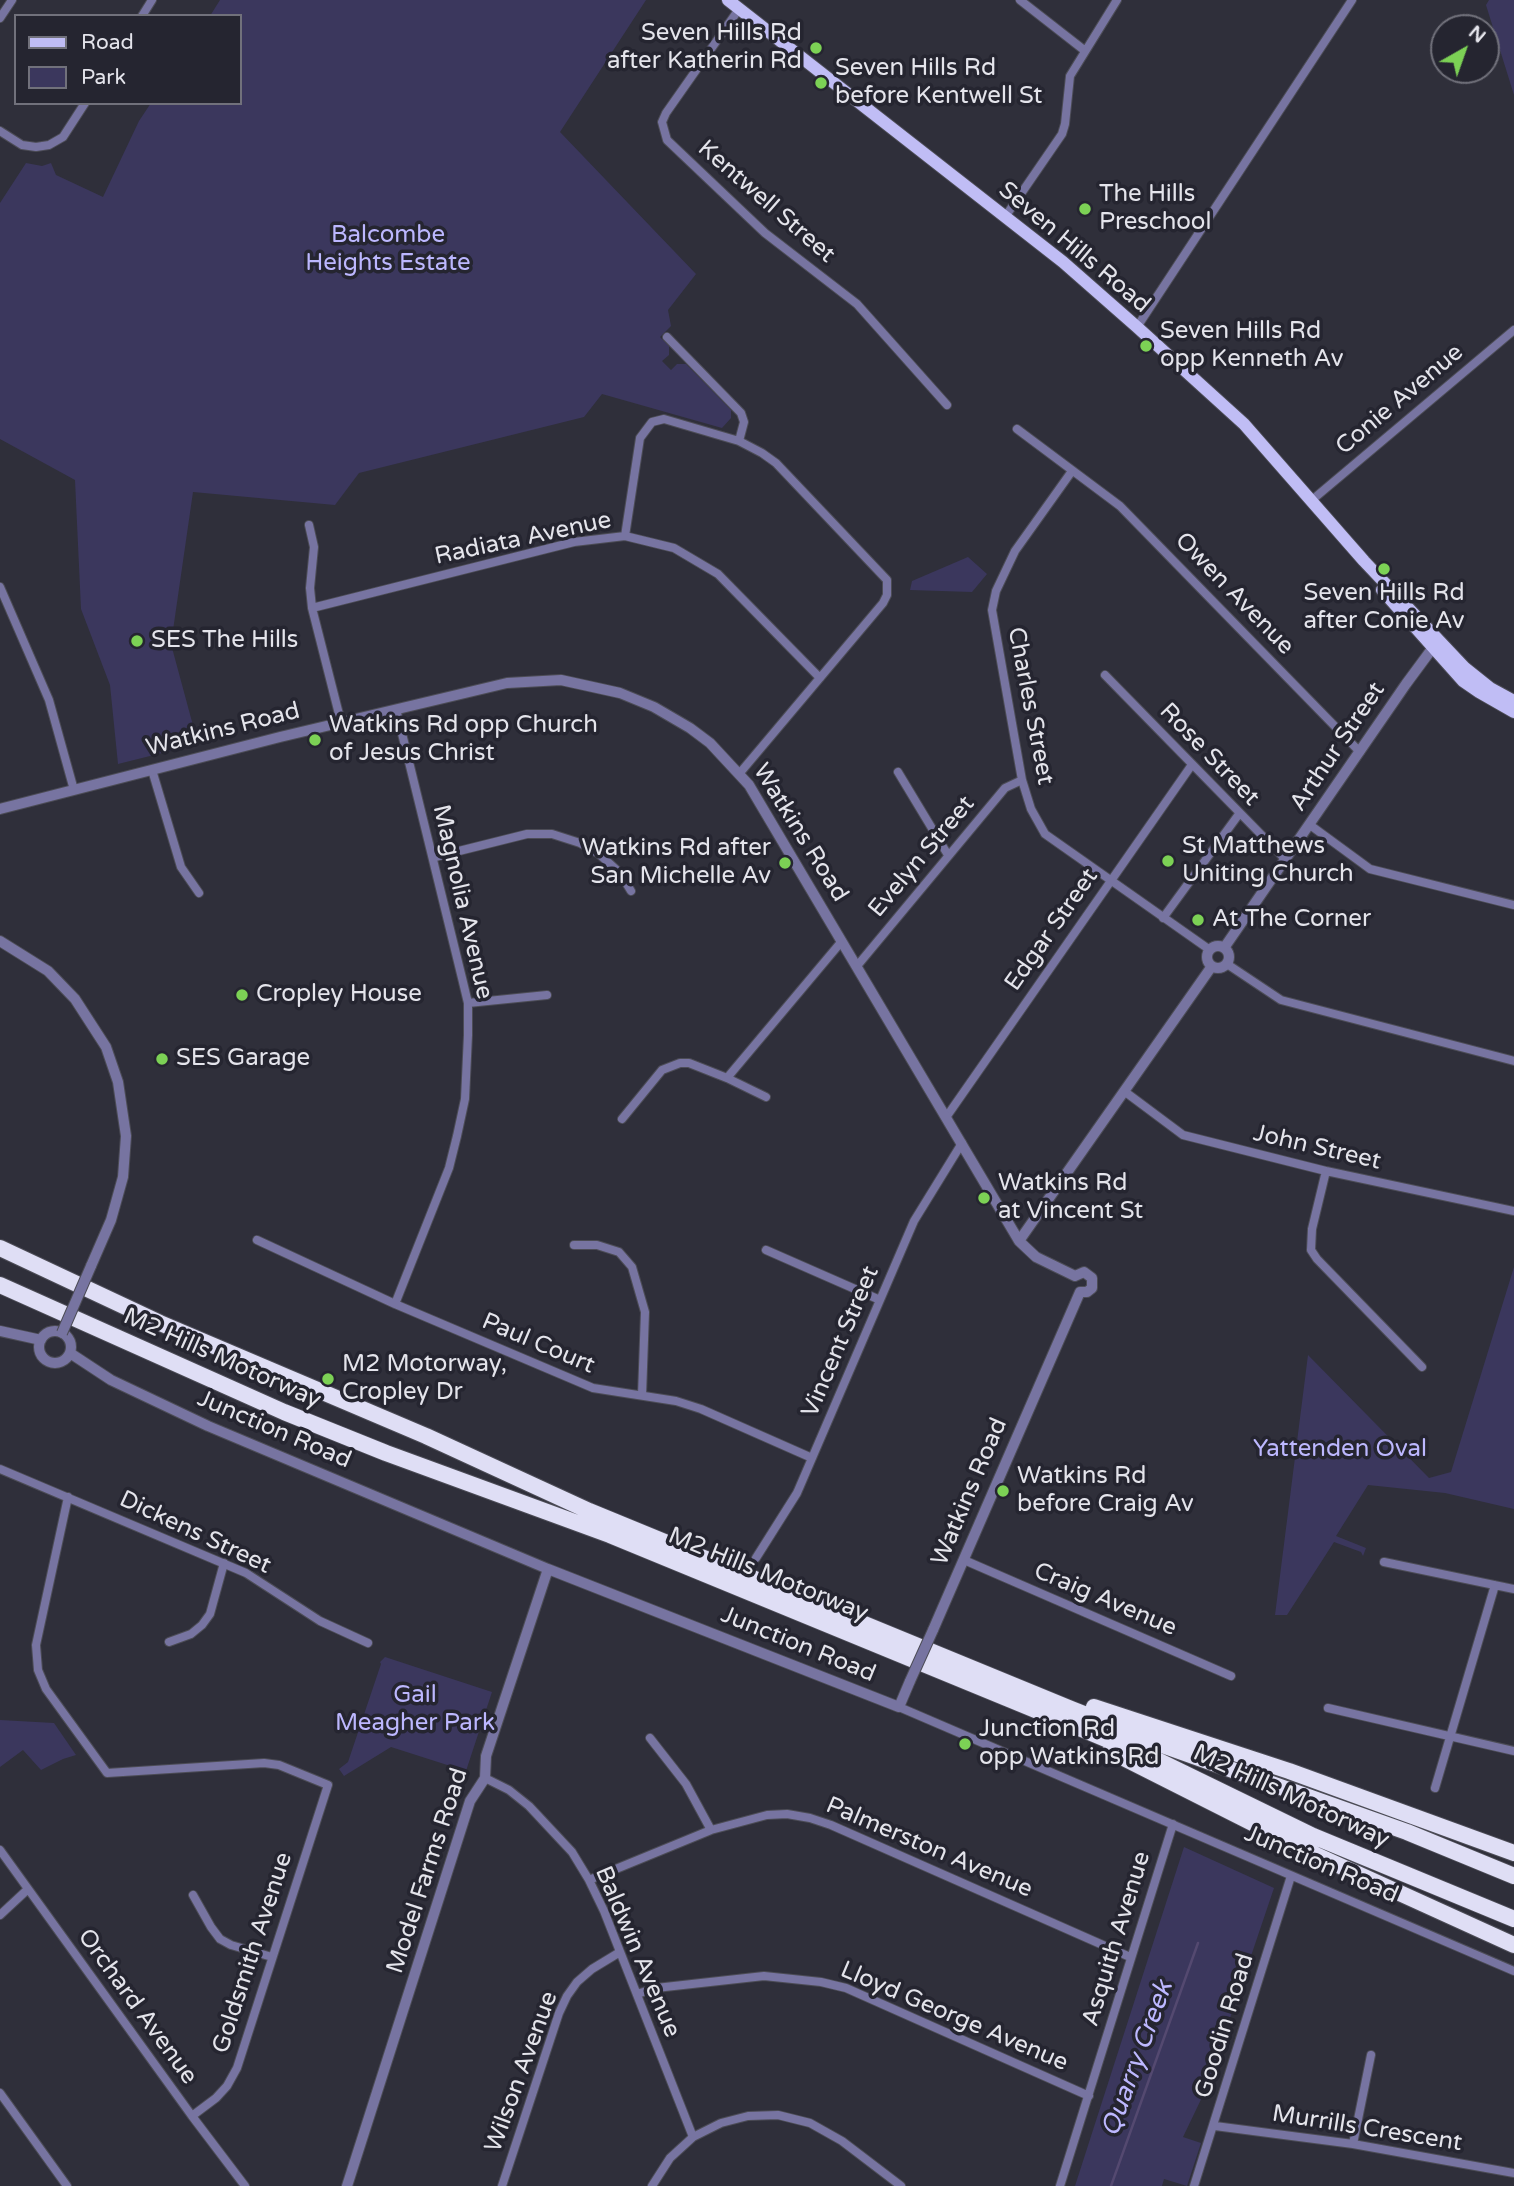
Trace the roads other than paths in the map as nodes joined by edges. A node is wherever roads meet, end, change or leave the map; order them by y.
1 (12, 0) edge
2 (728, 0) edge
3 (1020, 0) edge
4 (1116, 0) edge
5 (1352, 0) edge
6 (739, 9) junction
7 (0, 18) edge
8 (1084, 50) junction
9 (84, 105) edge
10 (0, 131) edge
11 (1005, 217) junction
12 (1137, 327) junction
13 (1514, 330) edge
14 (667, 337) dead end
15 (947, 405) dead end
16 (1017, 429) dead end
17 (739, 441) junction
18 (1072, 471) junction
19 (1311, 500) junction
20 (309, 525) dead end
21 (625, 536) junction
22 (0, 587) edge
23 (312, 608) junction
24 (1436, 643) junction
25 (1105, 676) dead end
26 (820, 678) junction
27 (1514, 701) edge
28 (397, 709) junction
29 (1514, 712) edge
30 (341, 722) junction
31 (1360, 752) junction
32 (1191, 766) junction
33 (152, 770) junction
34 (898, 772) dead end
35 (739, 774) junction
36 (1022, 780) junction
37 (74, 790) junction
38 (0, 809) edge
39 (1239, 814) junction
40 (1310, 825) junction
41 (948, 855) junction
42 (435, 858) junction
43 (1286, 860) junction
44 (1110, 881) junction
45 (631, 891) dead end
46 (199, 893) dead end
47 (1514, 905) edge
48 (1163, 918) junction
49 (0, 941) edge
50 (842, 941) junction
51 (1224, 948) junction
52 (1209, 950) junction
53 (1227, 964) junction
54 (857, 966) junction
55 (1212, 966) junction
56 (547, 995) dead end
57 (468, 1003) junction
58 (1514, 1061) edge
59 (727, 1078) junction
60 (1124, 1091) junction
61 (765, 1097) dead end
62 (947, 1116) junction
63 (622, 1119) dead end
64 (962, 1143) junction
65 (1326, 1171) junction
66 (1514, 1212) edge
67 (257, 1240) dead end
68 (1019, 1241) junction
69 (574, 1245) dead end
70 (0, 1248) edge
71 (766, 1250) dead end
72 (1075, 1276) junction
73 (0, 1285) edge
74 (1080, 1292) junction
75 (880, 1300) junction
76 (395, 1304) junction
77 (0, 1331) edge
78 (62, 1333) junction
79 (41, 1340) junction
80 (70, 1353) junction
81 (1422, 1367) dead end
82 (642, 1395) junction
83 (812, 1458) junction
84 (0, 1469) edge
85 (68, 1497) junction
86 (755, 1558) dead end
87 (964, 1560) junction
88 (1384, 1562) dead end
89 (224, 1563) junction
90 (548, 1569) junction
91 (1495, 1585) junction
92 (1514, 1589) edge
93 (169, 1642) dead end
94 (368, 1643) dead end
95 (988, 1674) junction
96 (950, 1675) junction
97 (1231, 1676) dead end
98 (899, 1707) junction
99 (1328, 1708) dead end
100 (1451, 1735) junction
101 (650, 1738) dead end
102 (1514, 1751) edge
103 (485, 1778) junction
104 (1435, 1788) dead end
105 (1173, 1824) junction
106 (712, 1830) junction
107 (0, 1850) edge
108 (1514, 1853) edge
109 (1291, 1876) junction
110 (1514, 1876) edge
111 (589, 1881) junction
112 (28, 1889) junction
113 (193, 1895) dead end
114 (0, 1915) edge
115 (1514, 1919) edge
116 (1514, 1945) edge
117 (620, 1952) junction
118 (272, 1957) junction
119 (1130, 1957) junction
120 (1514, 1970) edge
121 (637, 1994) junction
122 (1371, 2055) dead end
123 (0, 2093) edge
124 (1089, 2096) junction
125 (192, 2116) junction
126 (1215, 2126) junction
127 (693, 2137) junction
128 (1353, 2144) junction
129 (1514, 2172) edge
130 (68, 2186) edge
131 (245, 2186) edge
132 (348, 2186) edge
133 (502, 2186) edge
134 (652, 2186) edge
135 (901, 2186) edge
136 (1060, 2186) edge
137 (1194, 2186) edge

1 - 7 street
2 - 6 main road, Seven Hills Road
3 - 8 street
4 - 8 street
5 - 12 street
6 - 11 main road, Seven Hills Road
6 - 15 street, Kentwell Street
8 - 11 street
9 - 10 street
11 - 12 main road, Seven Hills Road
12 - 19 main road, Seven Hills Road
13 - 19 street, Conie Avenue
14 - 17 street
16 - 18 street, Owen Avenue
17 - 21 street
17 - 26 street
18 - 31 street, Owen Avenue
18 - 36 street, Charles Street
19 - 24 main road, Seven Hills Road
20 - 23 street
21 - 23 street, Radiata Avenue
21 - 26 street, Radiata Avenue
22 - 37 street
23 - 30 street
24 - 27 main road, Seven Hills Road
24 - 29 main road, Seven Hills Road
24 - 31 street, Arthur Street
25 - 32 street, Rose Street
26 - 35 street
28 - 30 street, Watkins Road
28 - 35 street, Watkins Road
28 - 42 street, Magnolia Avenue
30 - 33 street, Watkins Road
31 - 40 street, Arthur Street
32 - 39 street, Rose Street
32 - 44 street, Edgar Street
33 - 37 street, Watkins Road
33 - 46 street
34 - 41 street
35 - 50 street, Watkins Road
36 - 41 street, Evelyn Street
36 - 44 street, Charles Street
37 - 38 street, Watkins Road
39 - 43 street, Rose Street
39 - 48 street
40 - 43 street, Arthur Street
40 - 47 street
41 - 54 street, Evelyn Street
42 - 45 street
42 - 57 street, Magnolia Avenue
43 - 51 street, Arthur Street
44 - 48 street, Charles Street
44 - 62 street, Edgar Street
48 - 52 street, Charles Street
49 - 78 street, bridge
50 - 54 street, Watkins Road
50 - 59 street
51 - 52 street
51 - 53 street
52 - 55 street
53 - 55 street
53 - 58 street
54 - 62 street, Watkins Road
55 - 60 street
56 - 57 street
57 - 76 street, Magnolia Avenue
59 - 61 street
59 - 63 street
60 - 65 street, John Street
60 - 68 street
62 - 64 street, Watkins Road
64 - 68 street, Watkins Road
64 - 75 street, Vincent Street
65 - 66 street, John Street
65 - 81 street
67 - 76 street, Paul Court
68 - 72 street, Watkins Road
69 - 82 street
70 - 95 highway, M2 Hills Motorway
71 - 75 street
72 - 74 street
72 - 74 street
73 - 96 highway, M2 Hills Motorway
74 - 87 street, Watkins Road
75 - 83 street, Vincent Street
76 - 82 street, Paul Court
77 - 79 street
78 - 79 street
78 - 80 street
79 - 80 street
80 - 90 street, Junction Road
82 - 83 street, Paul Court
83 - 86 street, Vincent Street
84 - 85 street, Dickens Street
85 - 89 street, Dickens Street
85 - 118 street, Goldsmith Avenue
87 - 97 street, Craig Avenue
87 - 98 street, Watkins Road, bridge
88 - 91 street
89 - 93 street
89 - 94 street, Dickens Street
90 - 98 street, Junction Road
90 - 103 street, Model Farms Road
91 - 92 street
91 - 100 street
95 - 108 highway
95 - 110 highway, M2 Hills Motorway
96 - 115 highway, M2 Hills Motorway
96 - 116 highway
98 - 105 street, Junction Road
99 - 100 street
100 - 102 street
100 - 104 street
101 - 106 street
103 - 111 street, Baldwin Avenue
103 - 132 street, Model Farms Road
105 - 109 street, Junction Road
105 - 119 street, Asquith Avenue
106 - 111 street, Palmerston Avenue
106 - 119 street, Palmerston Avenue
107 - 112 street, Orchard Avenue
109 - 120 street, Junction Road
109 - 126 street, Goodin Road
111 - 117 street, Baldwin Avenue
112 - 114 street
112 - 125 street, Orchard Avenue
113 - 118 street
117 - 121 street, Baldwin Avenue
117 - 133 street, Wilson Avenue
118 - 125 street, Goldsmith Avenue
119 - 124 street, Asquith Avenue
121 - 124 street, Lloyd George Avenue
121 - 127 street, Baldwin Avenue
122 - 128 street
123 - 130 street
124 - 136 street, Asquith Avenue
125 - 131 street, Orchard Avenue
126 - 128 street, Murrills Crescent
126 - 137 street, Goodin Road
127 - 134 street
127 - 135 street
128 - 129 street, Murrills Crescent

